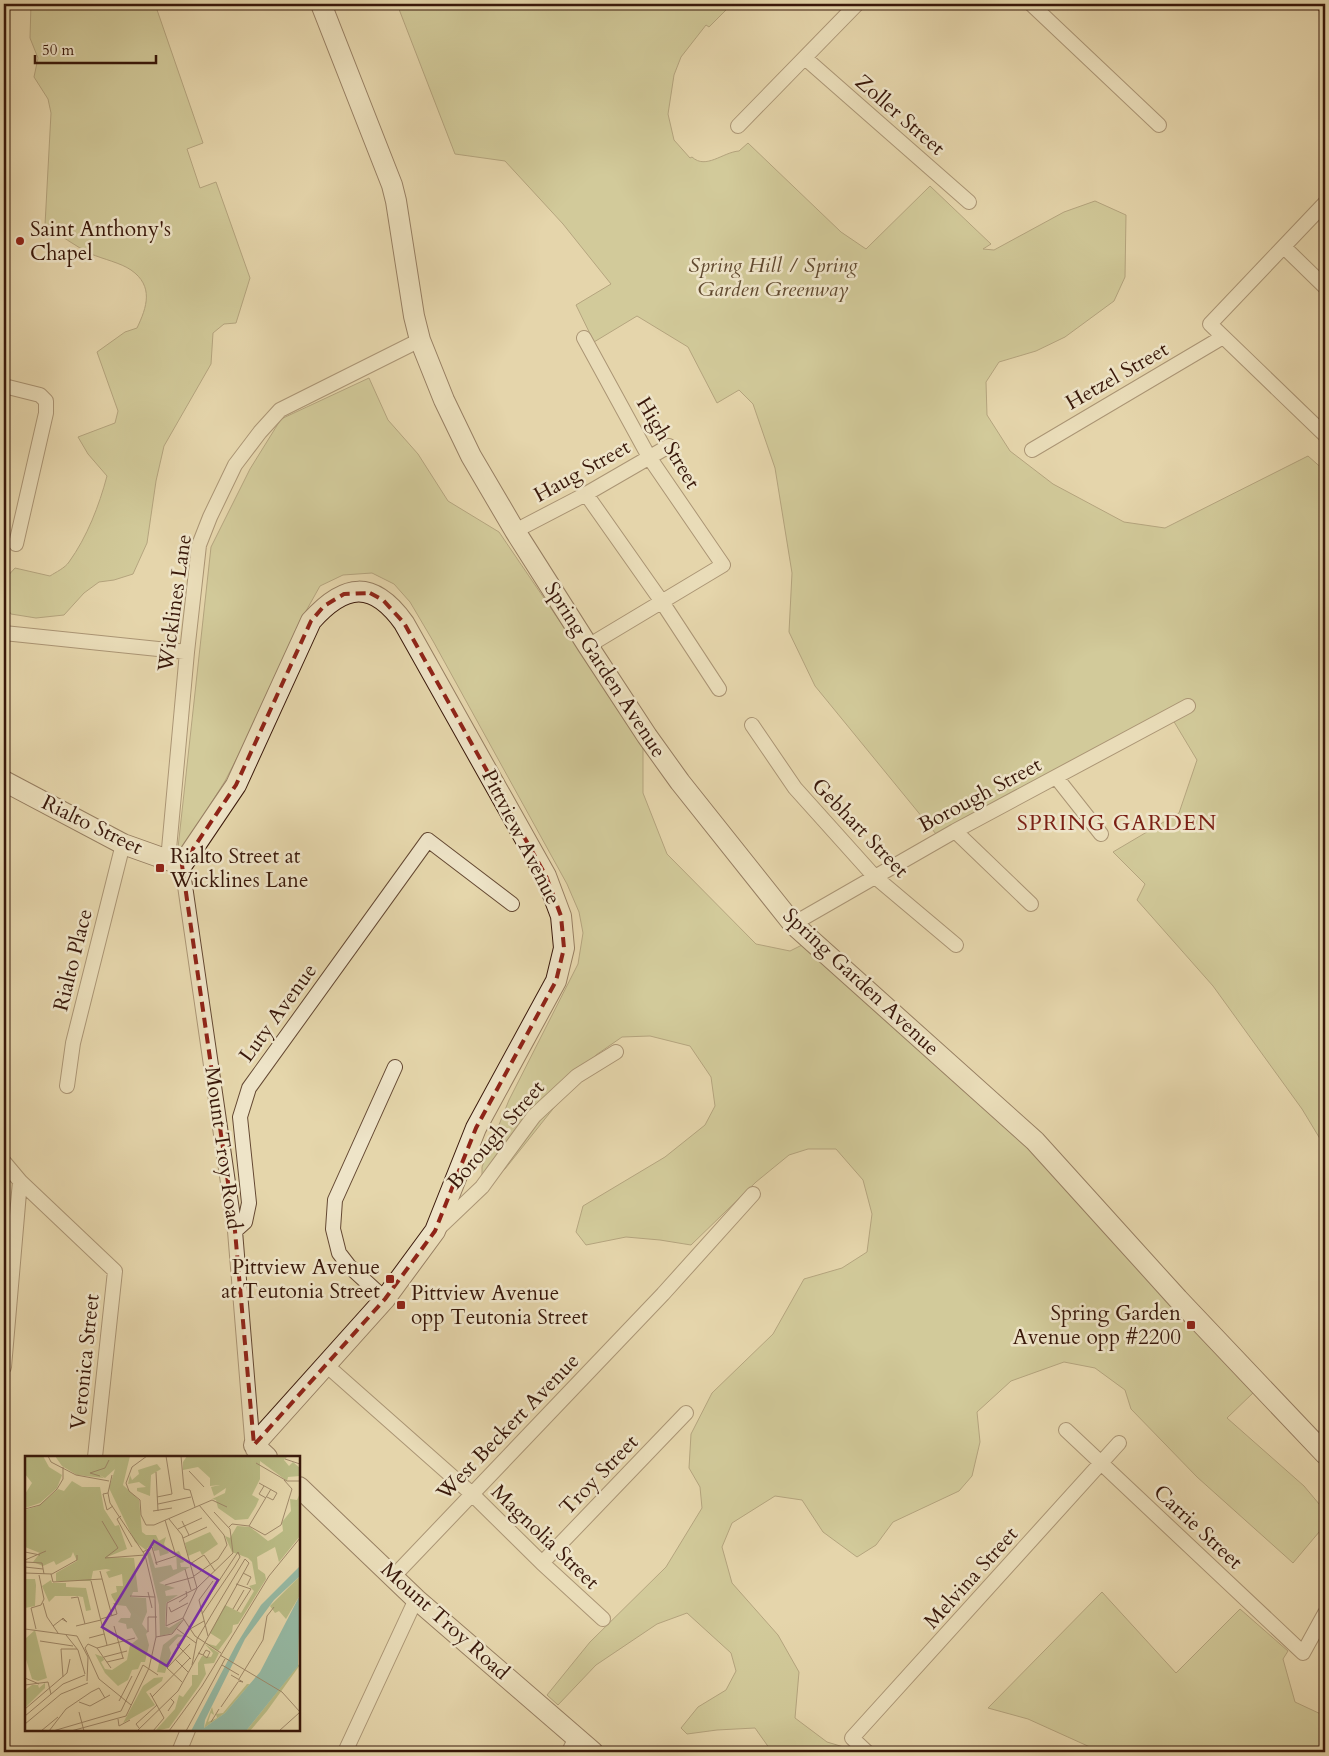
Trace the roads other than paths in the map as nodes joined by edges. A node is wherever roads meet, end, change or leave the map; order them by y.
1 (321, 4) edge
2 (857, 4) edge
3 (1031, 4) edge
4 (805, 58) junction
5 (1159, 125) dead end
6 (738, 126) dead end
7 (969, 202) dead end
8 (1325, 203) edge
9 (1284, 247) junction
10 (1325, 287) edge
11 (1223, 337) junction
12 (584, 338) dead end
13 (420, 340) junction
14 (4, 386) edge
15 (1325, 435) edge
16 (669, 446) dead end
17 (1032, 450) dead end
18 (649, 457) junction
19 (586, 494) junction
20 (515, 531) junction
21 (16, 544) dead end
22 (662, 602) junction
23 (4, 633) edge
24 (588, 646) junction
25 (187, 652) junction
26 (719, 689) dead end
27 (1188, 706) dead end
28 (752, 725) dead end
29 (1056, 777) junction
30 (4, 780) edge
31 (955, 830) junction
32 (1101, 834) dead end
33 (123, 844) junction
34 (175, 863) junction
35 (874, 876) junction
36 (512, 904) dead end
37 (1031, 904) dead end
38 (793, 924) junction
39 (956, 945) dead end
40 (616, 1052) dead end
41 (395, 1067) dead end
42 (66, 1086) dead end
43 (4, 1162) edge
44 (20, 1181) junction
45 (753, 1194) dead end
46 (235, 1230) junction
47 (435, 1231) junction
48 (385, 1299) junction
49 (325, 1364) junction
50 (4, 1367) edge
51 (686, 1414) dead end
52 (1066, 1430) dead end
53 (1119, 1443) dead end
54 (258, 1453) edge
55 (1325, 1454) edge
56 (95, 1456) edge
57 (1102, 1464) junction
58 (300, 1489) edge
59 (472, 1494) junction
60 (542, 1563) junction
61 (393, 1577) junction
62 (416, 1598) junction
63 (1325, 1613) edge
64 (603, 1619) dead end
65 (188, 1731) edge
66 (573, 1745) edge
67 (179, 1752) edge
68 (345, 1752) edge
69 (593, 1752) edge
70 (867, 1752) edge

1 - 13 street, Spring Garden Avenue
2 - 4 street
3 - 5 street
4 - 6 street
4 - 7 street, Zoller Street
8 - 9 street
9 - 10 street
9 - 11 street
11 - 15 street
11 - 17 street, Hetzel Street
12 - 18 street, High Street
13 - 20 street, Spring Garden Avenue
13 - 25 street, Wicklines Lane
14 - 21 street
16 - 18 street, Haug Street
18 - 19 street, Haug Street
18 - 22 street, High Street
19 - 20 street, Haug Street
19 - 22 street
20 - 24 street, Spring Garden Avenue
22 - 24 street
22 - 26 street
23 - 25 street
24 - 38 street, Spring Garden Avenue
25 - 34 street, Wicklines Lane
27 - 29 street, Borough Street
28 - 35 street, Gebhart Street
29 - 31 street, Borough Street
29 - 32 street
30 - 33 street, Rialto Street
31 - 35 street, Borough Street
31 - 37 street
33 - 34 street, Rialto Street
33 - 42 street, Rialto Place
34 - 46 street, Mount Troy Road
34 - 47 street, Pittview Avenue
35 - 38 street, Borough Street
35 - 39 street, Gebhart Street
36 - 46 street, Luty Avenue
38 - 55 street, Spring Garden Avenue
40 - 47 street, Borough Street
41 - 48 street
43 - 44 street
44 - 50 street
44 - 56 street, Veronica Street
45 - 59 street, West Beckert Avenue
46 - 54 street, Mount Troy Road
47 - 48 street, Pittview Avenue
48 - 49 street, Pittview Avenue
49 - 54 street, Pittview Avenue
49 - 59 street, Magnolia Street
51 - 60 street, Troy Street
52 - 57 street, Carrie Street
53 - 57 street, Melvina Street
57 - 63 street, Carrie Street
57 - 70 street, Melvina Street
58 - 61 street, Mount Troy Road
59 - 60 street, Magnolia Street
59 - 61 street, West Beckert Avenue
60 - 64 street, Magnolia Street
61 - 62 street, Mount Troy Road
62 - 66 street, Mount Troy Road
62 - 68 street
65 - 67 street
66 - 69 street, Mount Troy Road

